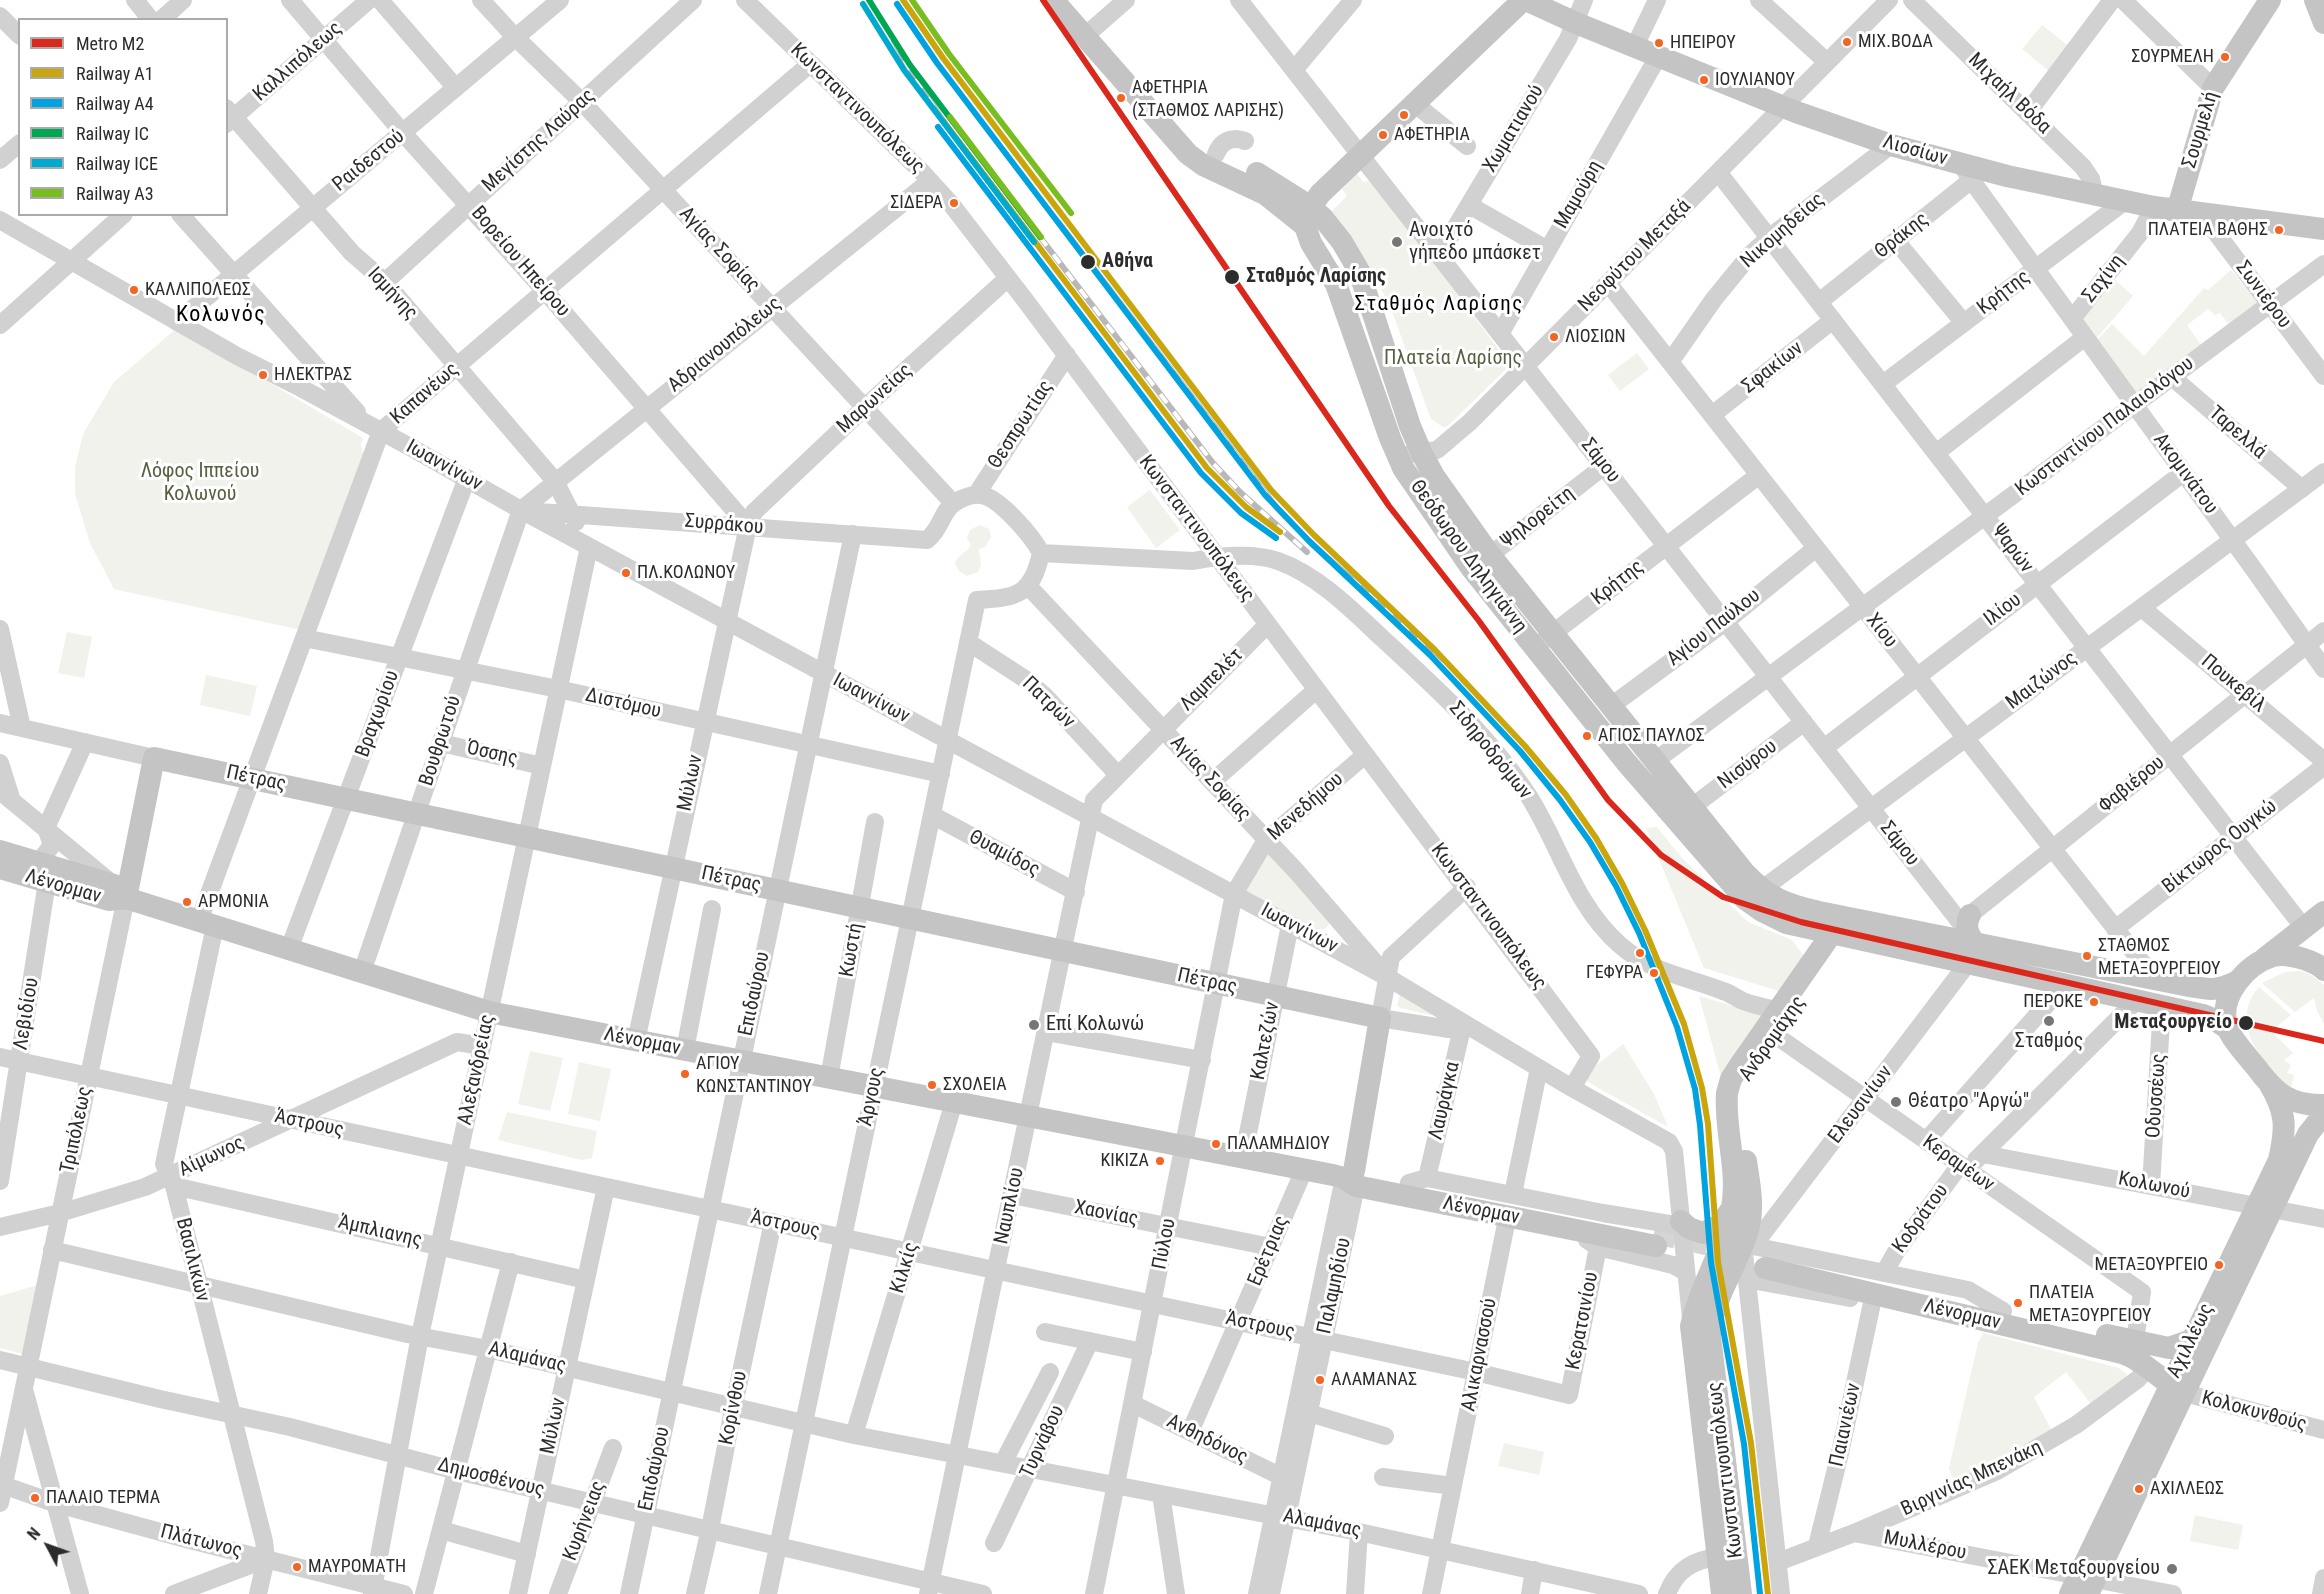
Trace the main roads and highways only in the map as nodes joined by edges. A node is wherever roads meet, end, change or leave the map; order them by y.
1 (1053, 0) edge
2 (1525, 0) edge
3 (2270, 0) edge
4 (2315, 0) edge
5 (2324, 23) edge
6 (1167, 128) junction
7 (2178, 209) junction
8 (1308, 217) junction
9 (2324, 229) edge
10 (154, 758) joint
11 (0, 851) edge
12 (0, 868) edge
13 (43, 872) junction
14 (120, 891) junction
15 (2323, 912) edge
16 (1965, 918) road end
17 (1798, 926) junction
18 (1844, 927) junction
19 (1972, 953) junction
20 (2263, 960) junction
21 (1812, 963) junction
22 (2323, 968) edge
23 (2236, 982) junction
24 (1789, 1007) junction
25 (1380, 1018) joint
26 (2227, 1028) junction
27 (2270, 1085) junction
28 (2324, 1105) edge
29 (2324, 1114) edge
30 (1351, 1178) junction
31 (1732, 1207) junction
32 (2265, 1207) junction
33 (1755, 1259) junction
34 (2192, 1340) junction
35 (2177, 1389) junction
36 (2083, 1586) edge
37 (1722, 1594) edge
38 (1741, 1594) edge

1 - 6 main road
2 - 7 main road, Λιοσίων
2 - 8 main road
3 - 7 main road, Σουρμελή
4 - 5 main road
6 - 8 main road, Θεόδωρου Δηληγιάννη
6 - 8 main road, Θεόδωρου Δηληγιάννη
7 - 9 main road, Λιοσίων
8 - 17 main road, Θεόδωρου Δηληγιάννη
8 - 18 main road, Θεόδωρου Δηληγιάννη
10 - 14 main road, Τριπόλεως
10 - 25 main road, Πέτρας
11 - 13 main road, Λένορμαν
12 - 13 main road, Λένορμαν
13 - 14 main road, Λένορμαν
14 - 30 main road, Λένορμαν
15 - 20 main road
15 - 22 main road
16 - 19 main road
17 - 18 main road, Θεόδωρου Δηληγιάννη
17 - 21 main road
18 - 19 main road, Θεόδωρου Δηληγιάννη
18 - 19 main road, Θεόδωρου Δηληγιάννη
18 - 21 main road, Ανδρομάχης
18 - 24 main road, Ανδρομάχης
19 - 23 main road, Θεόδωρου Δηληγιάννη
19 - 26 main road, Θεόδωρου Δηληγιάννη
20 - 22 main road
20 - 23 main road
21 - 24 main road, Ανδρομάχης
23 - 26 main road
24 - 31 main road, Ανδρομάχης
24 - 33 main road, Ανδρομάχης
25 - 30 main road, Παλαμηδίου
26 - 27 main road
27 - 28 main road
27 - 32 main road, Αχιλλέως
29 - 32 main road, Αχιλλέως
30 - 31 main road, Λένορμαν
31 - 37 main road, Κωνσταντινουπόλεως
32 - 34 main road, Αχιλλέως
32 - 35 main road, Αχιλλέως
33 - 34 main road, Λένορμαν
33 - 35 main road, Λένορμαν
33 - 38 main road, Κωνσταντινουπόλεως
34 - 35 main road, Αχιλλέως
35 - 36 main road, Αχιλλέως

